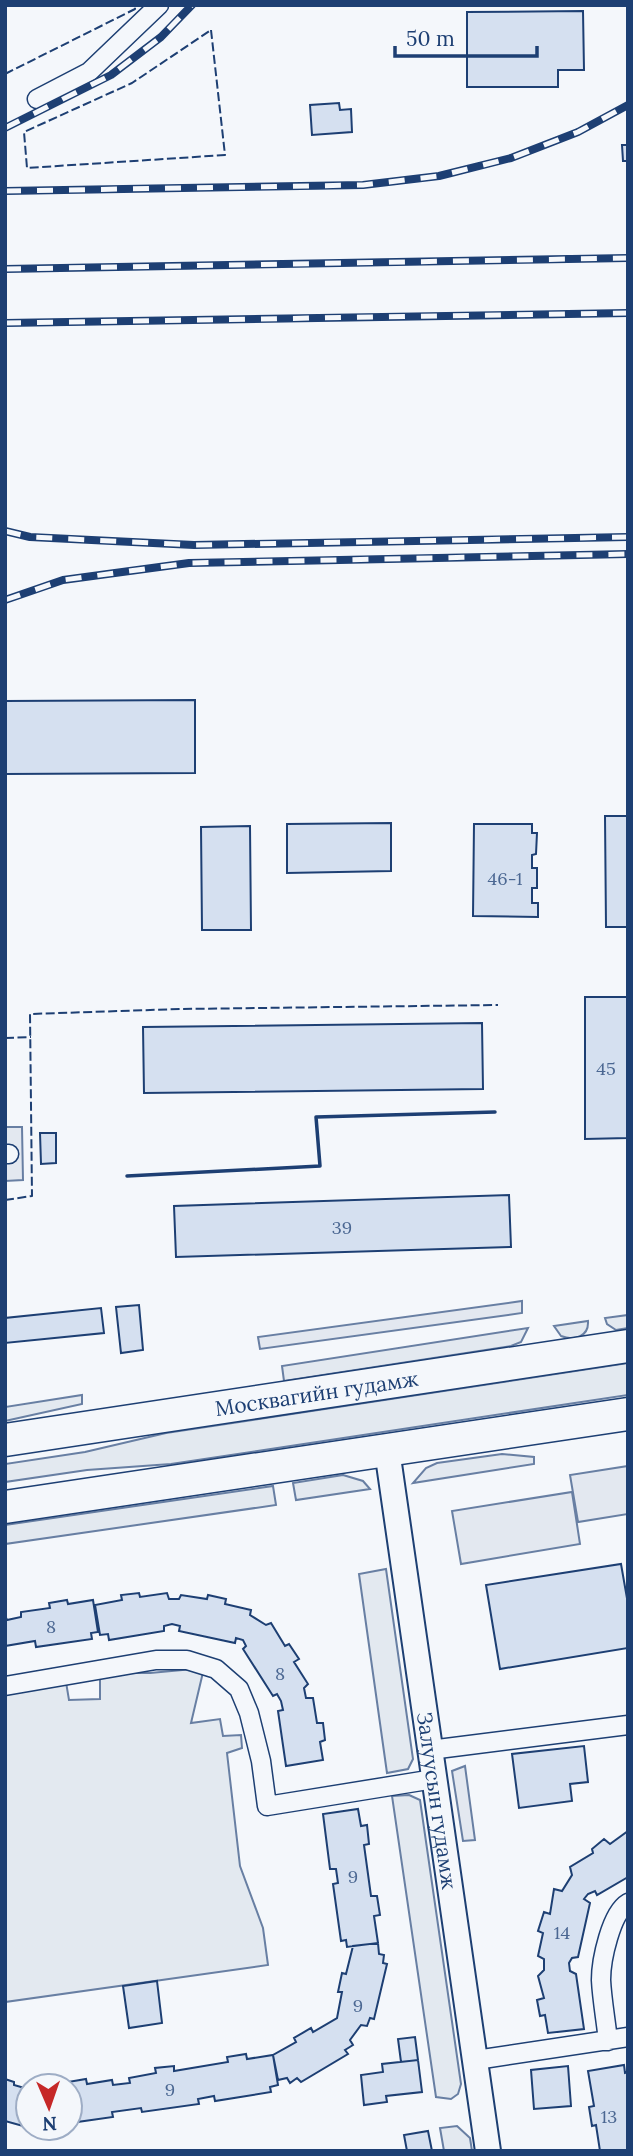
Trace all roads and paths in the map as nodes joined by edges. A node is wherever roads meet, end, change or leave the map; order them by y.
1 (159, 5) edge
2 (37, 99) dead end
3 (628, 1346) edge
4 (628, 1414) edge
5 (5, 1440) edge
6 (387, 1450) junction
7 (5, 1507) edge
8 (5, 1686) edge
9 (628, 1724) edge
10 (430, 1750) junction
11 (434, 1779) junction
12 (628, 1903) edge
13 (628, 2037) edge
14 (608, 2041) junction
15 (476, 2060) junction
16 (488, 2151) edge

1 - 2 street
3 - 5 highway, Москвагийн гудамж
4 - 6 highway
6 - 7 highway
6 - 10 street, Залуусын гудамж
8 - 11 street
9 - 10 street
10 - 11 street, Залуусын гудамж
11 - 15 street, Залуусын гудамж
12 - 14 street
13 - 14 street
14 - 15 street
15 - 16 street, Залуусын гудамж

